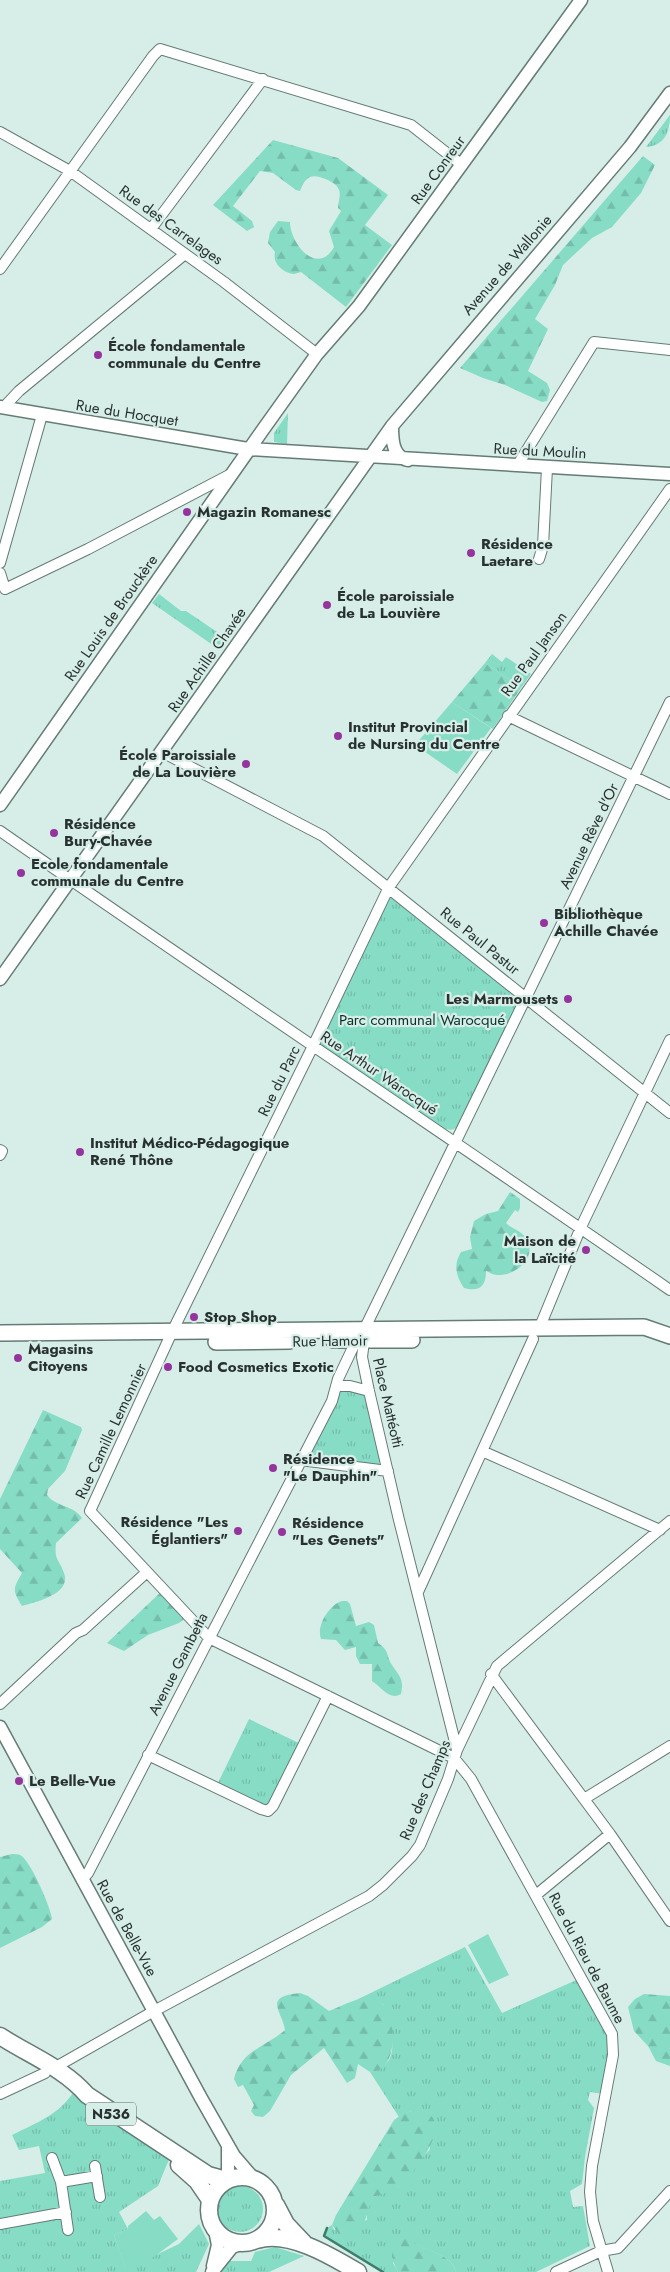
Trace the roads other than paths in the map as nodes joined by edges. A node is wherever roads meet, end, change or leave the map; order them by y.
1 (581, 0) edge
2 (263, 79) junction
3 (670, 93) edge
4 (0, 132) edge
5 (462, 165) junction
6 (70, 171) junction
7 (151, 229) junction
8 (185, 254) junction
9 (0, 269) edge
10 (670, 350) edge
11 (317, 354) junction
12 (2, 408) edge
13 (42, 415) junction
14 (392, 426) junction
15 (248, 450) junction
16 (272, 450) junction
17 (368, 458) junction
18 (408, 460) junction
19 (517, 466) junction
20 (547, 468) junction
21 (232, 474) junction
22 (670, 474) edge
23 (670, 489) edge
24 (539, 558) dead end
25 (0, 563) edge
26 (0, 573) edge
27 (2, 593) edge
28 (670, 702) edge
29 (508, 716) junction
30 (162, 752) junction
31 (635, 777) junction
32 (670, 794) edge
33 (0, 805) edge
34 (0, 831) edge
35 (70, 880) junction
36 (388, 887) junction
37 (0, 979) edge
38 (526, 997) junction
39 (670, 1040) edge
40 (313, 1046) junction
41 (643, 1092) junction
42 (670, 1113) edge
43 (455, 1144) junction
44 (0, 1150) edge
45 (0, 1154) edge
46 (581, 1227) junction
47 (670, 1290) edge
48 (667, 1332) edge
49 (0, 1333) edge
50 (536, 1334) junction
51 (170, 1336) junction
52 (361, 1336) junction
53 (0, 1344) edge
54 (336, 1386) junction
55 (369, 1391) junction
56 (482, 1451) junction
57 (300, 1460) junction
58 (388, 1471) junction
59 (670, 1521) edge
60 (660, 1530) junction
61 (147, 1572) junction
62 (418, 1592) junction
63 (209, 1638) junction
64 (491, 1674) junction
65 (328, 1696) junction
66 (0, 1704) edge
67 (0, 1727) edge
68 (670, 1746) edge
69 (456, 1754) junction
70 (148, 1755) junction
71 (584, 1799) junction
72 (610, 1834) junction
73 (82, 1880) junction
74 (536, 1895) junction
75 (670, 1921) edge
76 (154, 2011) junction
77 (0, 2036) edge
78 (0, 2043) edge
79 (50, 2071) junction
80 (0, 2094) edge
81 (227, 2144) junction
82 (52, 2158) dead end
83 (253, 2178) junction
84 (227, 2180) junction
85 (61, 2182) junction
86 (670, 2191) edge
87 (100, 2197) dead end
88 (210, 2200) junction
89 (276, 2206) junction
90 (66, 2212) junction
91 (0, 2224) edge
92 (68, 2230) dead end
93 (215, 2230) junction
94 (250, 2242) junction
95 (304, 2243) junction
96 (601, 2251) junction
97 (212, 2272) edge
98 (358, 2272) edge
99 (556, 2272) edge
100 (608, 2272) edge

1 - 5 street, Rue Conreur
2 - 5 street
2 - 6 street
2 - 7 street
3 - 14 street, Avenue de Wallonie
4 - 6 street, Rue des Carrelages
5 - 11 street, Rue Conreur
6 - 7 street, Rue des Carrelages
6 - 9 street
7 - 8 street, Rue des Carrelages
8 - 11 street, Rue des Carrelages
8 - 12 street
10 - 19 street
11 - 15 street, Rue Conreur
11 - 16 street, Rue Conreur
12 - 13 street, Rue du Hocquet
13 - 15 street, Rue du Hocquet
13 - 25 street
14 - 17 street, Avenue de Wallonie
14 - 18 street
15 - 16 street, Rue du Moulin
15 - 21 street, Rue Louis de Brouckère
16 - 17 street, Rue du Moulin
17 - 18 street, Rue du Moulin
17 - 30 street, Rue Achille Chavée
18 - 19 street, Rue du Moulin
19 - 20 street, Rue du Moulin
20 - 22 street, Rue du Moulin
20 - 24 street
21 - 27 street
21 - 33 street, Rue Louis de Brouckère
23 - 29 street, Rue Paul Janson
26 - 27 street
28 - 31 street, Avenue Rêve d'Or
29 - 31 street
29 - 36 street, Rue Paul Janson
30 - 35 street, Rue Achille Chavée
30 - 36 street, Rue Paul Pastur
31 - 32 street
31 - 38 street, Avenue Rêve d'Or
34 - 35 street, Rue Arthur Warocqué
35 - 37 street, Rue Achille Chavée
35 - 40 street, Rue Arthur Warocqué
36 - 38 street, Rue Paul Pastur
36 - 40 street, Rue du Parc
38 - 41 street, Rue Paul Pastur
38 - 43 street, Avenue Rêve d'Or
39 - 41 street
40 - 43 street, Rue Arthur Warocqué
40 - 51 street, Rue du Parc
41 - 42 street, Rue Paul Pastur
41 - 46 street
43 - 46 street, Rue Arthur Warocqué
43 - 52 street, Avenue Rêve d'Or
44 - 45 street
46 - 47 street, Rue Arthur Warocqué
46 - 50 street
48 - 50 main road, Rue Hamoir
49 - 51 main road, Rue Hamoir
50 - 52 main road, Rue Hamoir
50 - 56 street
51 - 52 main road, Rue Hamoir
51 - 53 main road, Rue Hamoir
51 - 61 street, Rue Camille Lemonnier
52 - 54 street, Place Mattéotti
52 - 55 street, Place Mattéotti
54 - 55 street
54 - 57 street, Place Mattéotti
55 - 58 street, Place Mattéotti
56 - 60 street
56 - 62 street
57 - 58 street, Place Mattéotti
57 - 63 street, Avenue Gambetta
58 - 62 street
59 - 60 street, Rue des Champs
60 - 64 street, Rue des Champs
61 - 63 street, Rue Camille Lemonnier
61 - 66 street
62 - 69 street
63 - 65 street
63 - 70 street, Avenue Gambetta
64 - 69 street, Rue des Champs
64 - 71 street
65 - 69 street
65 - 70 street
67 - 73 street, Rue de Belle-Vue
68 - 71 street
69 - 74 street, Rue du Rieu de Baume
69 - 76 street, Rue des Champs
70 - 73 street, Avenue Gambetta
71 - 72 street
72 - 74 street
72 - 75 street
73 - 76 street, Rue de Belle-Vue
74 - 96 street, Rue du Rieu de Baume
76 - 79 street, Rue des Champs
76 - 81 street, Rue de Belle-Vue
77 - 79 main road, N536
78 - 79 main road, N536
79 - 80 street, Rue des Champs
79 - 84 main road, N536
79 - 88 main road, N536
81 - 83 street, Rue de Belle-Vue
81 - 84 street, Rue de Belle-Vue
82 - 85 street
83 - 84 main road, N536
83 - 89 main road
84 - 88 main road
85 - 87 street
85 - 90 street
86 - 96 street
88 - 93 main road, N536
89 - 94 main road
89 - 95 main road
90 - 91 street
90 - 92 street
93 - 94 main road
93 - 97 street
94 - 95 main road
94 - 97 street
95 - 98 main road
96 - 99 street
96 - 100 street, Rue du Rieu de Baume

